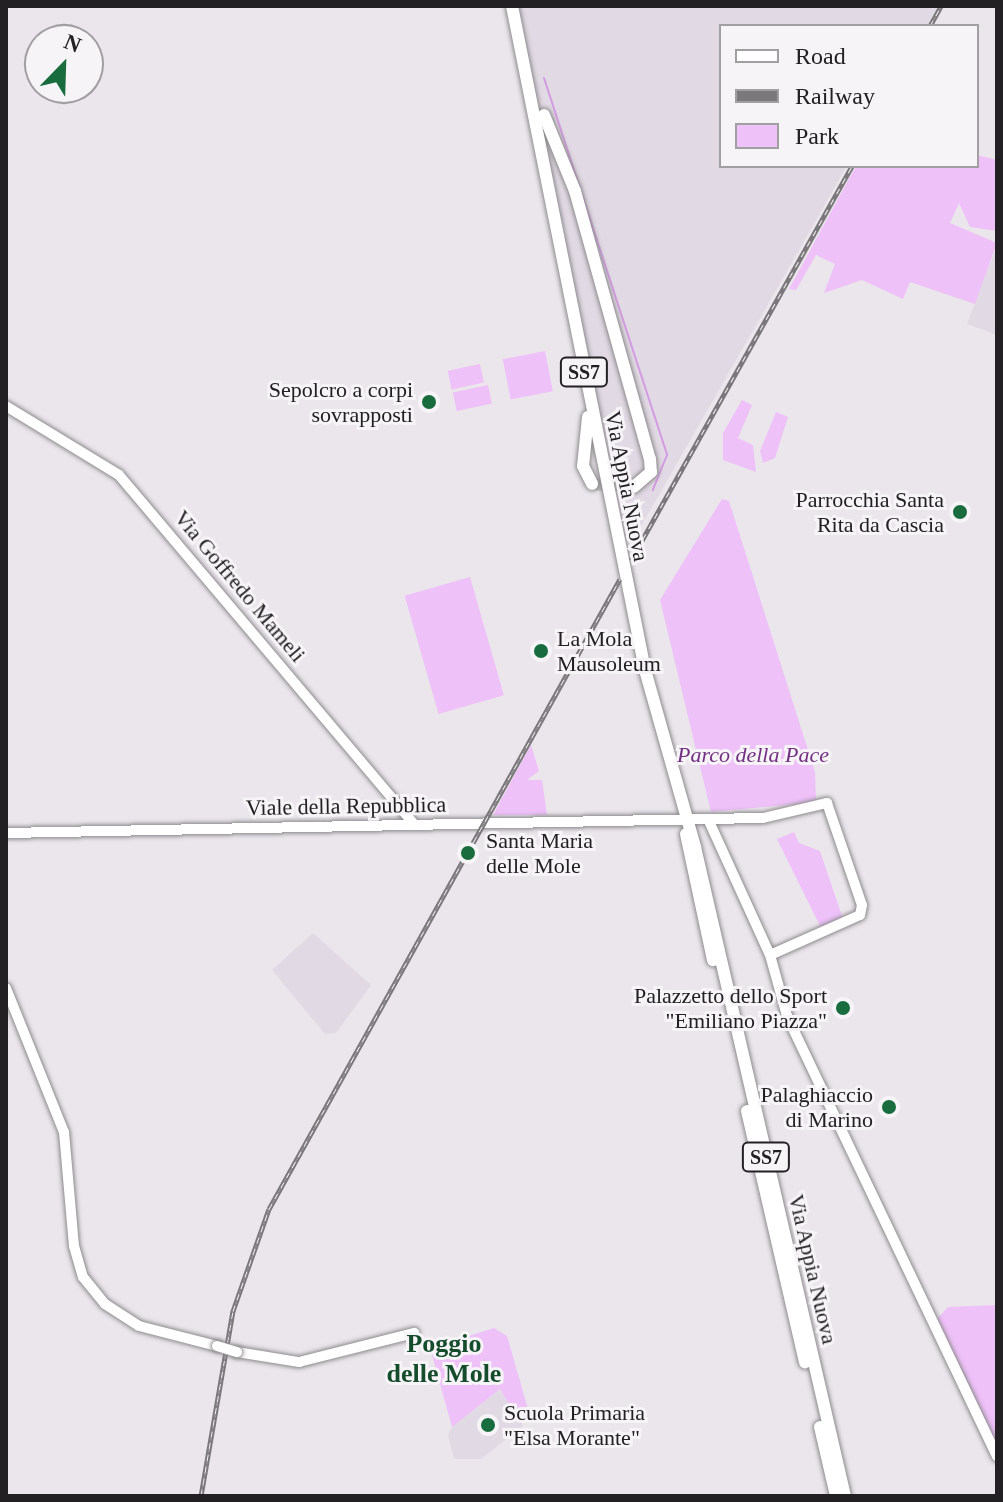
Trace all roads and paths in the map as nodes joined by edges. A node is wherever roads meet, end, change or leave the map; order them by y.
1 (512, 6) edge
2 (519, 6) edge
3 (544, 115) junction
4 (6, 406) edge
5 (590, 406) junction
6 (592, 484) dead end
7 (634, 487) dead end
8 (664, 737) junction
9 (808, 811) junction
10 (686, 819) junction
11 (832, 822) junction
12 (709, 824) junction
13 (415, 825) junction
14 (6, 833) edge
15 (770, 955) junction
16 (6, 988) edge
17 (414, 1333) dead end
18 (997, 1456) edge
19 (836, 1496) edge
20 (845, 1496) edge

1 - 5 main road, Via Appia Nuova / SS7
2 - 3 main road, Via Appia Nuova / SS7
3 - 7 main road
3 - 8 main road, Via Appia Nuova / SS7
4 - 13 street, Via Goffredo Mameli
5 - 6 main road
5 - 8 main road, Via Appia Nuova / SS7
8 - 10 main road, Via Appia Nuova / SS7
9 - 11 street
9 - 11 street
9 - 12 street
10 - 12 street
10 - 13 street, Viale della Repubblica
10 - 19 main road, Via Appia Nuova / SS7
10 - 20 main road, Via Appia Nuova / SS7
11 - 15 street
12 - 15 street
13 - 14 street, Viale della Repubblica
15 - 18 street
16 - 17 street, bridge

